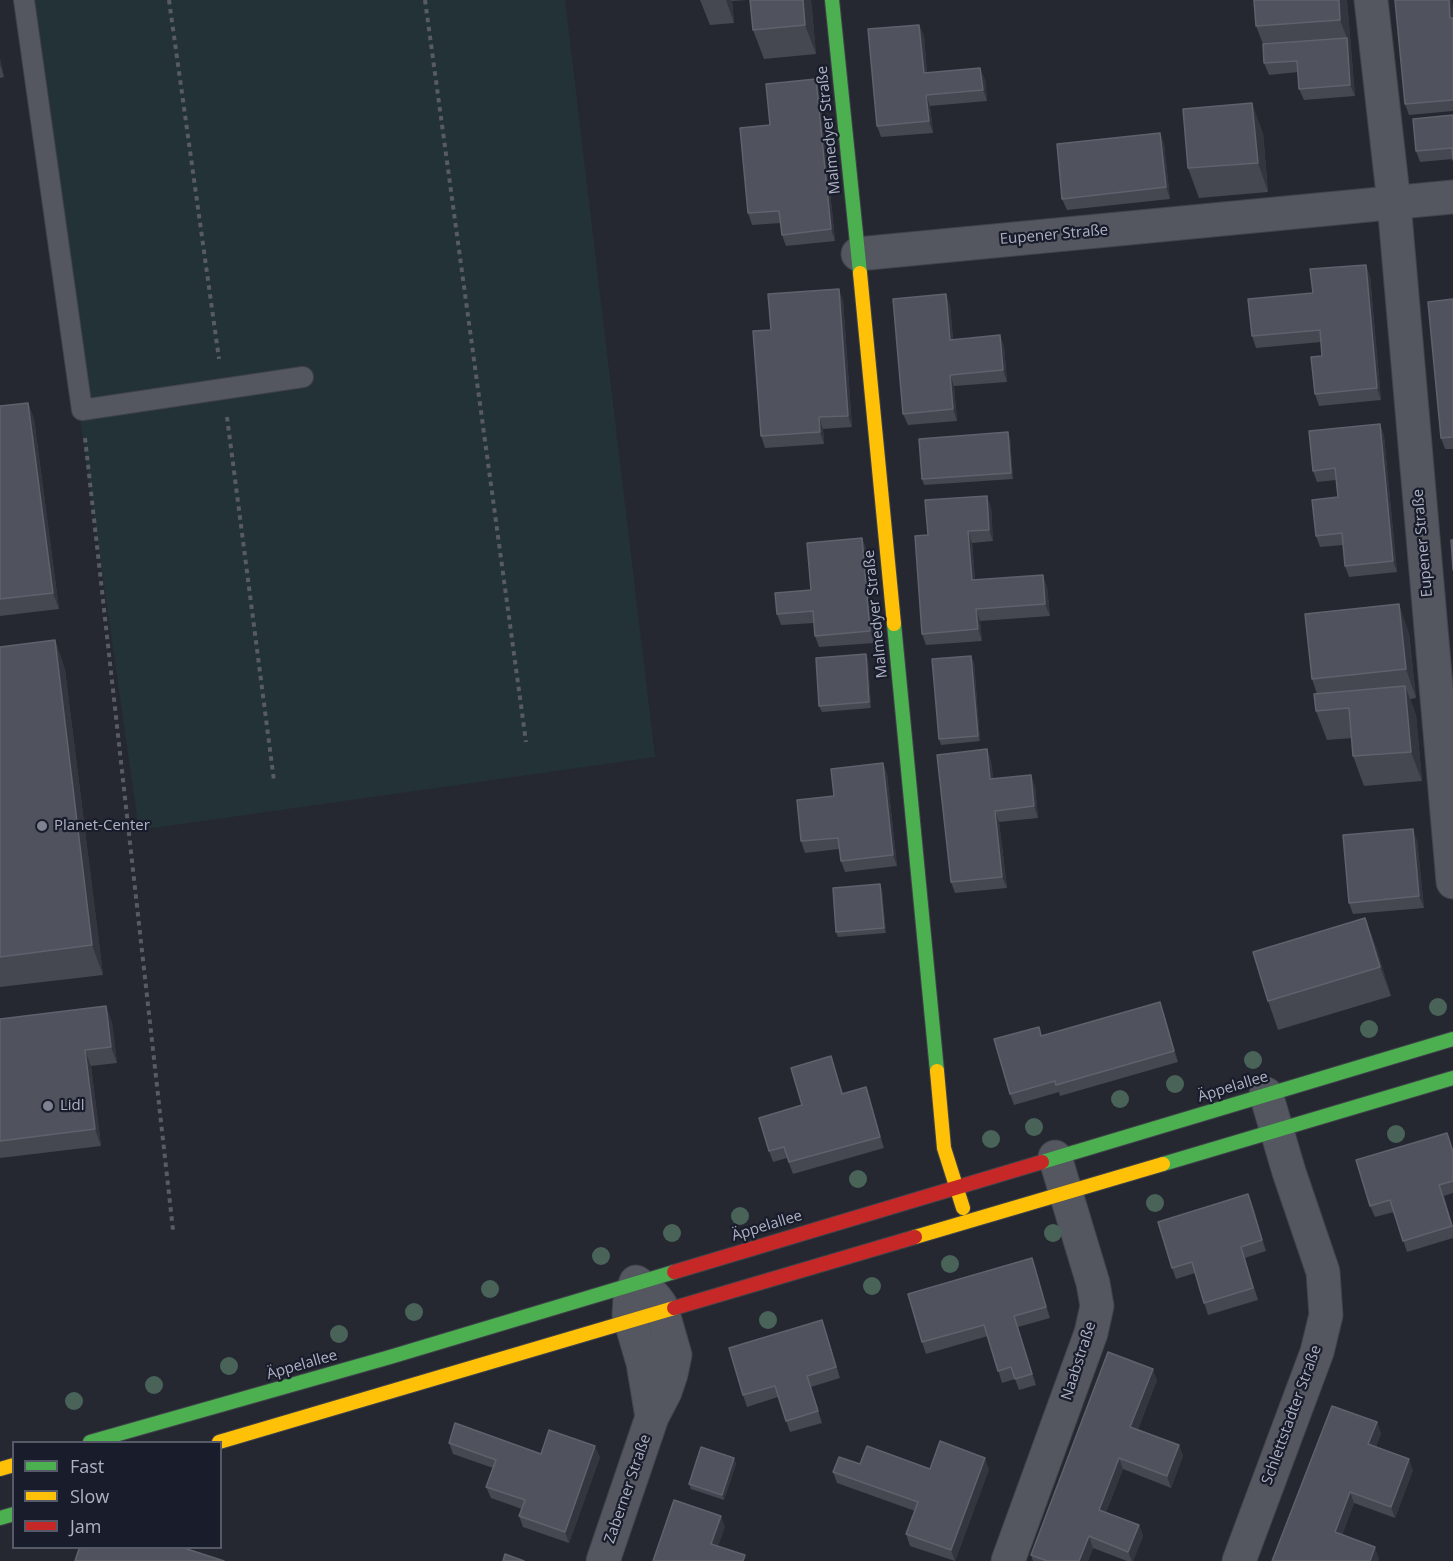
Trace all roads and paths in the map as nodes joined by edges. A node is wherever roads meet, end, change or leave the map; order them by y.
1 (24, 0) edge
2 (425, 0) edge
3 (832, 0) edge
4 (1371, 0) edge
5 (1453, 196) edge
6 (1394, 203) junction
7 (858, 254) junction
8 (303, 377) dead end
9 (82, 410) junction
10 (526, 742) dead end
11 (1453, 882) edge
12 (1453, 1039) edge
13 (1453, 1078) edge
14 (1266, 1094) junction
15 (1277, 1130) junction
16 (1055, 1157) junction
17 (957, 1187) junction
18 (1065, 1192) junction
19 (968, 1221) junction
20 (173, 1230) dead end
21 (636, 1282) junction
22 (664, 1311) junction
23 (630, 1321) junction
24 (652, 1417) junction
25 (97, 1441) edge
26 (222, 1442) edge
27 (603, 1561) edge
28 (1008, 1561) edge
29 (1239, 1561) edge

1 - 9 lane
2 - 10 path
3 - 7 main road, Malmedyer Straße
4 - 6 street, Eupener Straße
5 - 6 street, Eupener Straße
6 - 7 street, Eupener Straße
6 - 11 street, Eupener Straße
7 - 17 main road, Malmedyer Straße
8 - 9 lane
9 - 20 path
12 - 14 main road, Äppelallee
13 - 15 main road
14 - 15 street, Schlettstadter Straße
14 - 16 main road, Äppelallee
15 - 18 main road
15 - 29 street, Schlettstadter Straße
16 - 17 main road, Äppelallee
16 - 18 street, Naabstraße
17 - 19 main road, Malmedyer Straße
17 - 21 main road, Äppelallee
18 - 19 main road
18 - 28 street, Naabstraße
19 - 22 main road
21 - 22 street, Zaberner Straße
21 - 23 street, Zaberner Straße
21 - 25 main road, Äppelallee
22 - 23 main road
22 - 24 street, Zaberner Straße
23 - 24 street, Zaberner Straße
23 - 26 main road
24 - 27 street, Zaberner Straße

